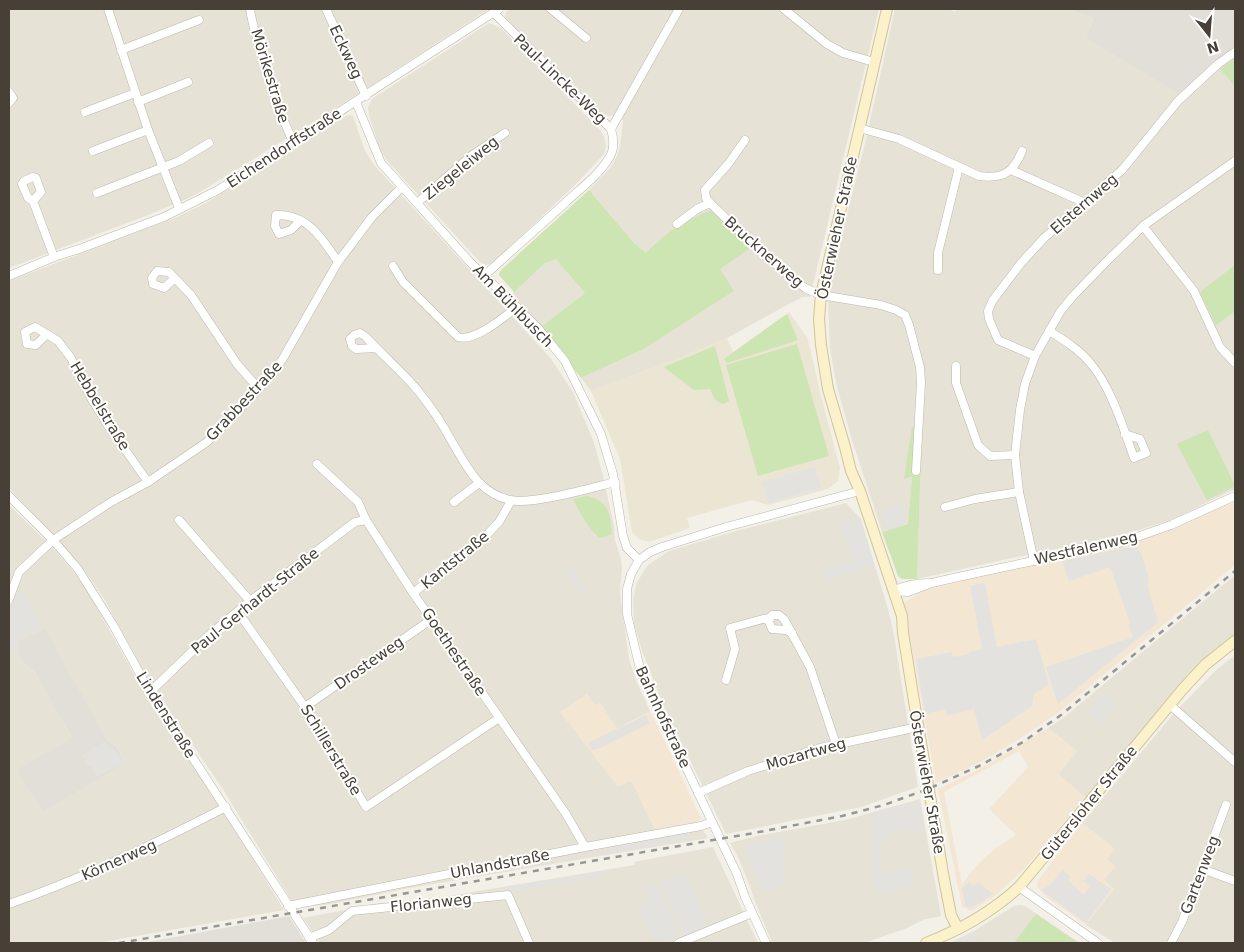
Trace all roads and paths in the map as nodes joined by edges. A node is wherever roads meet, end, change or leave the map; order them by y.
1 (108, 9) edge
2 (250, 9) edge
3 (326, 9) edge
4 (551, 9) edge
5 (679, 9) edge
6 (784, 9) edge
7 (887, 9) edge
8 (497, 11) edge
9 (199, 20) dead end
10 (586, 38) dead end
11 (121, 50) junction
12 (1235, 52) edge
13 (874, 62) junction
14 (188, 82) dead end
15 (9, 92) edge
16 (135, 92) junction
17 (366, 96) junction
18 (138, 102) junction
19 (356, 102) junction
20 (9, 103) edge
21 (85, 112) dead end
22 (859, 128) junction
23 (611, 129) junction
24 (148, 130) junction
25 (505, 133) dead end
26 (745, 140) dead end
27 (293, 141) junction
28 (209, 142) dead end
29 (1022, 150) dead end
30 (93, 151) dead end
31 (1235, 160) edge
32 (960, 166) junction
33 (162, 168) junction
34 (1011, 170) junction
35 (402, 187) junction
36 (97, 193) dead end
37 (33, 201) dead end
38 (1085, 202) junction
39 (710, 203) junction
40 (417, 204) junction
41 (179, 208) junction
42 (300, 221) dead end
43 (677, 224) dead end
44 (1143, 226) junction
45 (54, 257) junction
46 (338, 262) junction
47 (393, 266) dead end
48 (938, 270) dead end
49 (9, 276) edge
50 (484, 276) junction
51 (175, 278) dead end
52 (821, 295) junction
53 (517, 307) junction
54 (1049, 331) junction
55 (47, 334) dead end
56 (376, 348) dead end
57 (1034, 356) junction
58 (1234, 362) edge
59 (956, 366) dead end
60 (258, 389) junction
61 (1125, 434) dead end
62 (1016, 454) junction
63 (317, 464) dead end
64 (916, 471) dead end
65 (148, 482) junction
66 (615, 482) junction
67 (479, 483) junction
68 (860, 491) junction
69 (1019, 492) junction
70 (9, 496) edge
71 (1235, 496) edge
72 (511, 501) junction
73 (454, 502) dead end
74 (944, 507) dead end
75 (179, 520) dead end
76 (366, 520) junction
77 (53, 540) junction
78 (638, 560) junction
79 (1034, 561) junction
80 (893, 592) junction
81 (414, 593) junction
82 (9, 599) edge
83 (250, 601) junction
84 (238, 612) junction
85 (432, 619) junction
86 (1235, 641) edge
87 (726, 680) dead end
88 (150, 692) junction
89 (1170, 705) junction
90 (305, 707) junction
91 (498, 718) junction
92 (918, 727) junction
93 (836, 744) junction
94 (1235, 762) edge
95 (698, 793) junction
96 (1226, 805) dead end
97 (226, 808) junction
98 (712, 822) junction
99 (585, 846) junction
100 (1202, 869) junction
101 (1235, 881) edge
102 (1019, 887) junction
103 (9, 904) edge
104 (288, 906) junction
105 (752, 913) junction
106 (958, 929) junction
107 (1087, 940) edge
108 (311, 941) edge
109 (529, 943) edge
110 (679, 943) edge
111 (766, 943) edge
112 (926, 943) edge
113 (1098, 943) edge
114 (1171, 943) edge

1 - 11 street
2 - 27 street, Mörikestraße
3 - 17 street, Eckweg
4 - 10 street
5 - 23 street
6 - 13 street
7 - 13 street, Österwieher Straße
8 - 17 street, Eichendorffstraße
8 - 23 street, Paul-Lincke-Weg
9 - 11 street
11 - 16 street
12 - 38 street, Elsternweg
13 - 22 street, Österwieher Straße
14 - 18 street
15 - 20 street
16 - 18 street
16 - 21 street
17 - 19 street, Eichendorffstraße
18 - 24 street
19 - 27 street, Eichendorffstraße
19 - 35 street, Am Bühlbusch
22 - 32 street
22 - 52 street, Österwieher Straße
23 - 50 street, Paul-Lincke-Weg
24 - 30 street
24 - 33 street
25 - 40 street, Ziegeleiweg
26 - 39 street
27 - 41 street, Eichendorffstraße
28 - 33 street
29 - 34 street
31 - 44 street
32 - 34 street
32 - 48 street
33 - 36 street
33 - 41 street
34 - 38 street
35 - 40 street, Am Bühlbusch
35 - 46 street, Grabbestraße
37 - 45 street
38 - 57 street, Elsternweg
39 - 43 street
39 - 52 street, Brucknerweg
40 - 50 street, Am Bühlbusch
41 - 45 street, Eichendorffstraße
42 - 46 street
44 - 54 street
44 - 58 street
45 - 49 street, Eichendorffstraße
46 - 60 street, Grabbestraße
47 - 53 street
50 - 53 street, Am Bühlbusch
51 - 60 street
52 - 64 street
52 - 68 street, Österwieher Straße
53 - 66 street, Am Bühlbusch
54 - 57 street
54 - 61 street
55 - 65 street, Hebbelstraße
56 - 67 street
57 - 62 street
59 - 62 street
60 - 65 street, Grabbestraße
62 - 69 street
63 - 76 street, Goethestraße
65 - 77 street, Grabbestraße
66 - 72 street
66 - 78 street, Am Bühlbusch
67 - 72 street
67 - 73 street
68 - 78 street
68 - 80 street, Österwieher Straße
69 - 74 street
69 - 79 street
70 - 77 street, Lindenstraße
71 - 79 street, Westfalenweg
72 - 81 street, Kantstraße
75 - 83 street
76 - 81 street, Goethestraße
76 - 83 street, Paul-Gerhardt-Straße
77 - 82 street, Grabbestraße
77 - 88 street, Lindenstraße
78 - 95 street, Bahnhofstraße
79 - 80 street, Westfalenweg
80 - 92 street, Österwieher Straße
81 - 85 street, Goethestraße
83 - 84 street, Paul-Gerhardt-Straße
84 - 88 street, Paul-Gerhardt-Straße
84 - 90 street, Schillerstraße
85 - 90 street, Drosteweg
85 - 91 street, Goethestraße
86 - 89 street, Gütersloher Straße
87 - 93 street
88 - 97 street, Lindenstraße
89 - 94 street
89 - 102 street, Gütersloher Straße
90 - 91 street, Schillerstraße
91 - 99 street, Goethestraße
92 - 93 street, Mozartweg
92 - 106 street, Österwieher Straße
93 - 95 street, Mozartweg
95 - 98 street, Bahnhofstraße
96 - 100 street, Gartenweg
97 - 103 street, Körnerweg
97 - 104 street, Lindenstraße
98 - 99 street, Uhlandstraße
98 - 105 street, Bahnhofstraße
99 - 104 street, Uhlandstraße
100 - 101 street
100 - 114 street, Gartenweg
102 - 106 street, Gütersloher Straße
102 - 107 street
104 - 108 street, Lindenstraße
105 - 110 street
105 - 111 street, Bahnhofstraße
106 - 112 street, Gütersloher Straße
107 - 113 street
108 - 109 street, Florianweg

